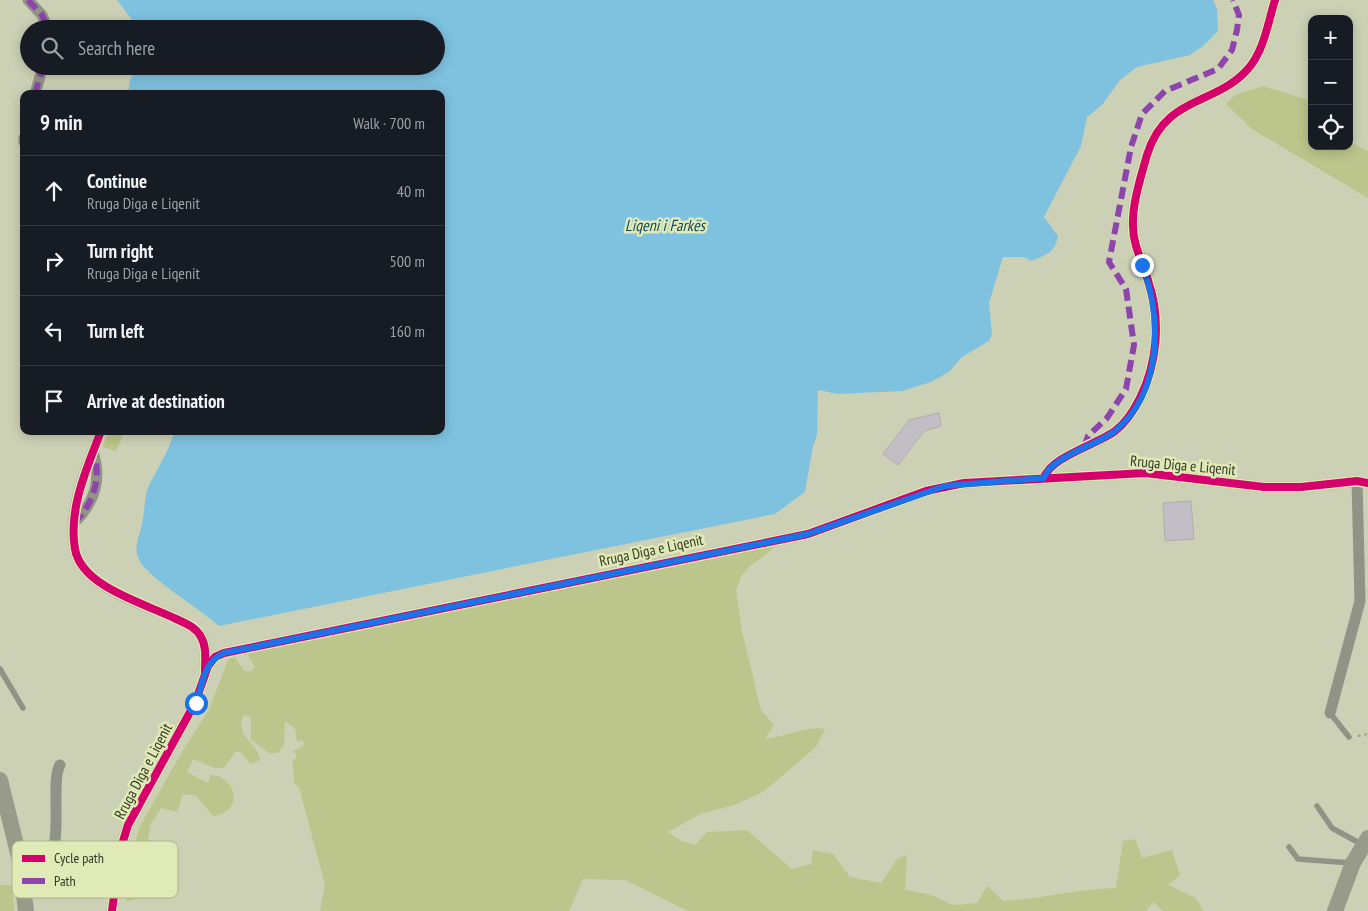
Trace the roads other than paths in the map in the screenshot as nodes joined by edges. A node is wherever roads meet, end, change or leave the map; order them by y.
1 (28, 0) edge
2 (1275, 0) edge
3 (44, 20) edge
4 (41, 75) edge
5 (36, 90) edge
6 (99, 435) edge
7 (1044, 478) junction
8 (1362, 482) edge
9 (0, 670) edge
10 (205, 673) junction
11 (23, 708) dead end
12 (1330, 713) joint
13 (1350, 737) road end
14 (60, 765) dead end
15 (0, 780) edge
16 (1317, 806) dead end
17 (15, 841) edge
18 (54, 841) edge
19 (123, 841) edge
20 (1365, 842) edge
21 (1289, 847) dead end
22 (1353, 863) junction
23 (24, 898) edge
24 (114, 898) edge
25 (26, 911) edge
26 (112, 911) edge
27 (1336, 911) edge

1 - 3 street
2 - 7 street
4 - 5 street
6 - 10 street
7 - 8 street, Rruga Diga e Liqenit
7 - 10 street, Rruga Diga e Liqenit
8 - 12 street
9 - 11 lane
10 - 19 street, Rruga Diga e Liqenit
12 - 13 lane
14 - 18 street
15 - 17 street
16 - 20 lane
20 - 22 street
21 - 22 lane
22 - 27 street
23 - 25 street
24 - 26 street, Rruga Diga e Liqenit

